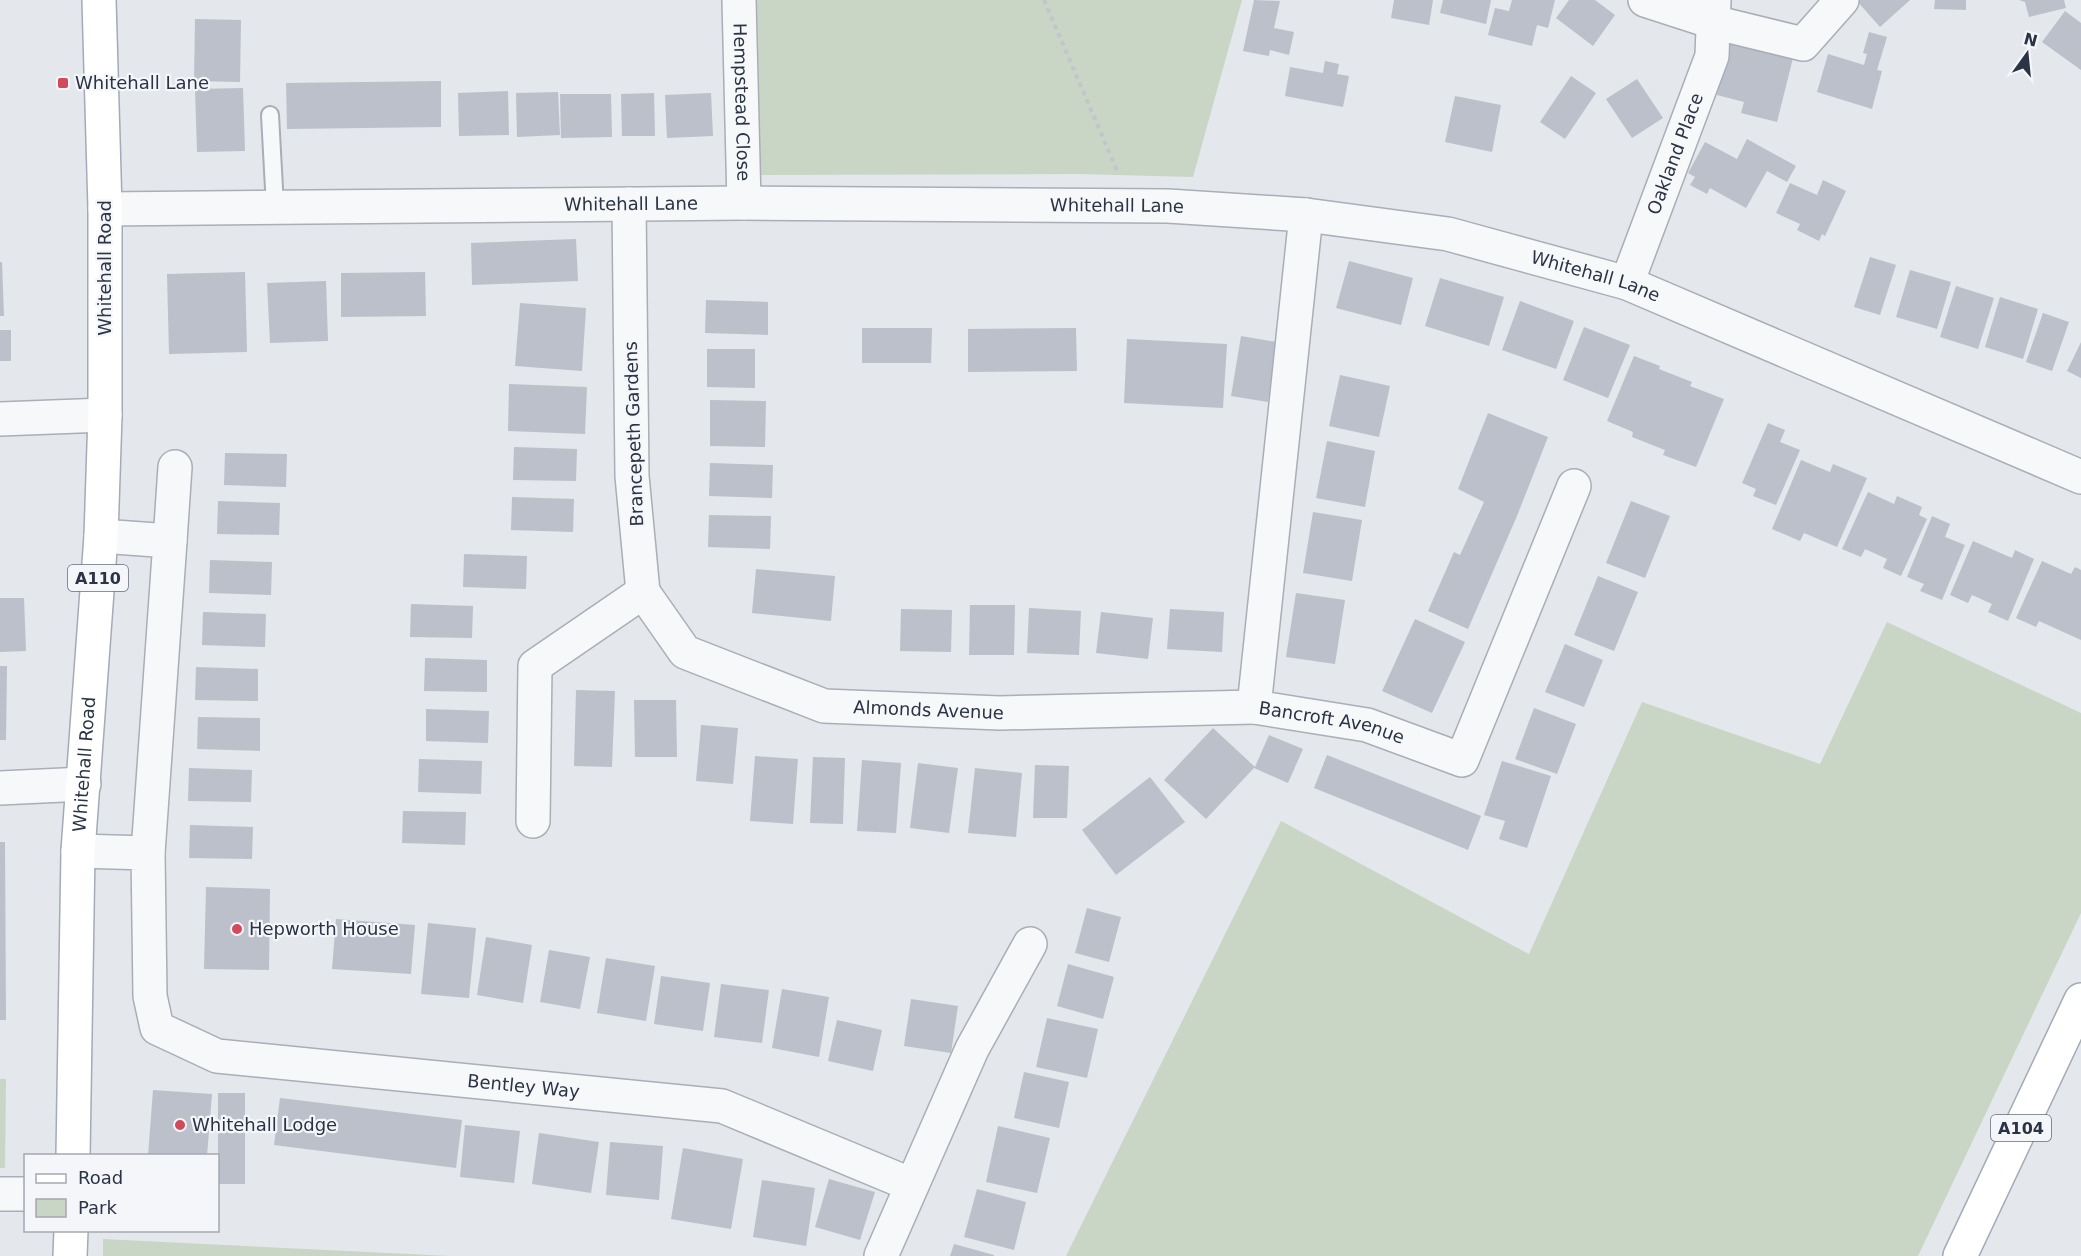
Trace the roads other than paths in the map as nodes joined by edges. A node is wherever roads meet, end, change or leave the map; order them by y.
1 (99, 0) edge
2 (739, 0) edge
3 (1646, 0) edge
4 (1842, 0) edge
5 (1713, 11) edge
6 (270, 114) dead end
7 (744, 203) junction
8 (629, 204) junction
9 (275, 207) junction
10 (105, 209) junction
11 (1306, 215) junction
12 (1626, 283) junction
13 (105, 415) junction
14 (0, 419) edge
15 (174, 467) dead end
16 (2081, 477) edge
17 (1574, 486) dead end
18 (101, 536) junction
19 (170, 541) junction
20 (643, 592) junction
21 (1254, 707) junction
22 (84, 784) junction
23 (0, 788) edge
24 (533, 821) dead end
25 (78, 851) junction
26 (148, 853) junction
27 (1030, 944) dead end
28 (2081, 1000) edge
29 (73, 1154) edge
30 (912, 1185) junction
31 (0, 1194) edge
32 (24, 1194) edge
33 (71, 1232) edge
34 (70, 1256) edge
35 (881, 1256) edge
36 (1960, 1256) edge

1 - 10 main road, Whitehall Road / A110
2 - 7 street, Hempstead Close
3 - 5 street
4 - 5 street
5 - 12 street, Oakland Place
6 - 9 lane
7 - 8 street, Whitehall Lane
7 - 11 street, Whitehall Lane
8 - 9 street, Whitehall Lane
8 - 20 street, Brancepeth Gardens
9 - 10 street, Whitehall Lane
10 - 13 main road, Whitehall Road / A110
11 - 12 street, Whitehall Lane
11 - 21 street, Bancroft Avenue
12 - 16 street, Whitehall Lane
13 - 14 street
13 - 18 main road, Whitehall Road / A110
15 - 19 street
17 - 21 street, Bancroft Avenue
18 - 19 street
18 - 22 main road, Whitehall Road / A110
19 - 26 street
20 - 21 street, Almonds Avenue
20 - 24 street
22 - 23 street
22 - 25 main road, Whitehall Road / A110
25 - 26 street, Whitehall Road
25 - 29 main road, Whitehall Road / A110
26 - 30 street, Bentley Way
27 - 30 street
28 - 36 main road, A104
30 - 35 street
31 - 32 street
33 - 34 main road

